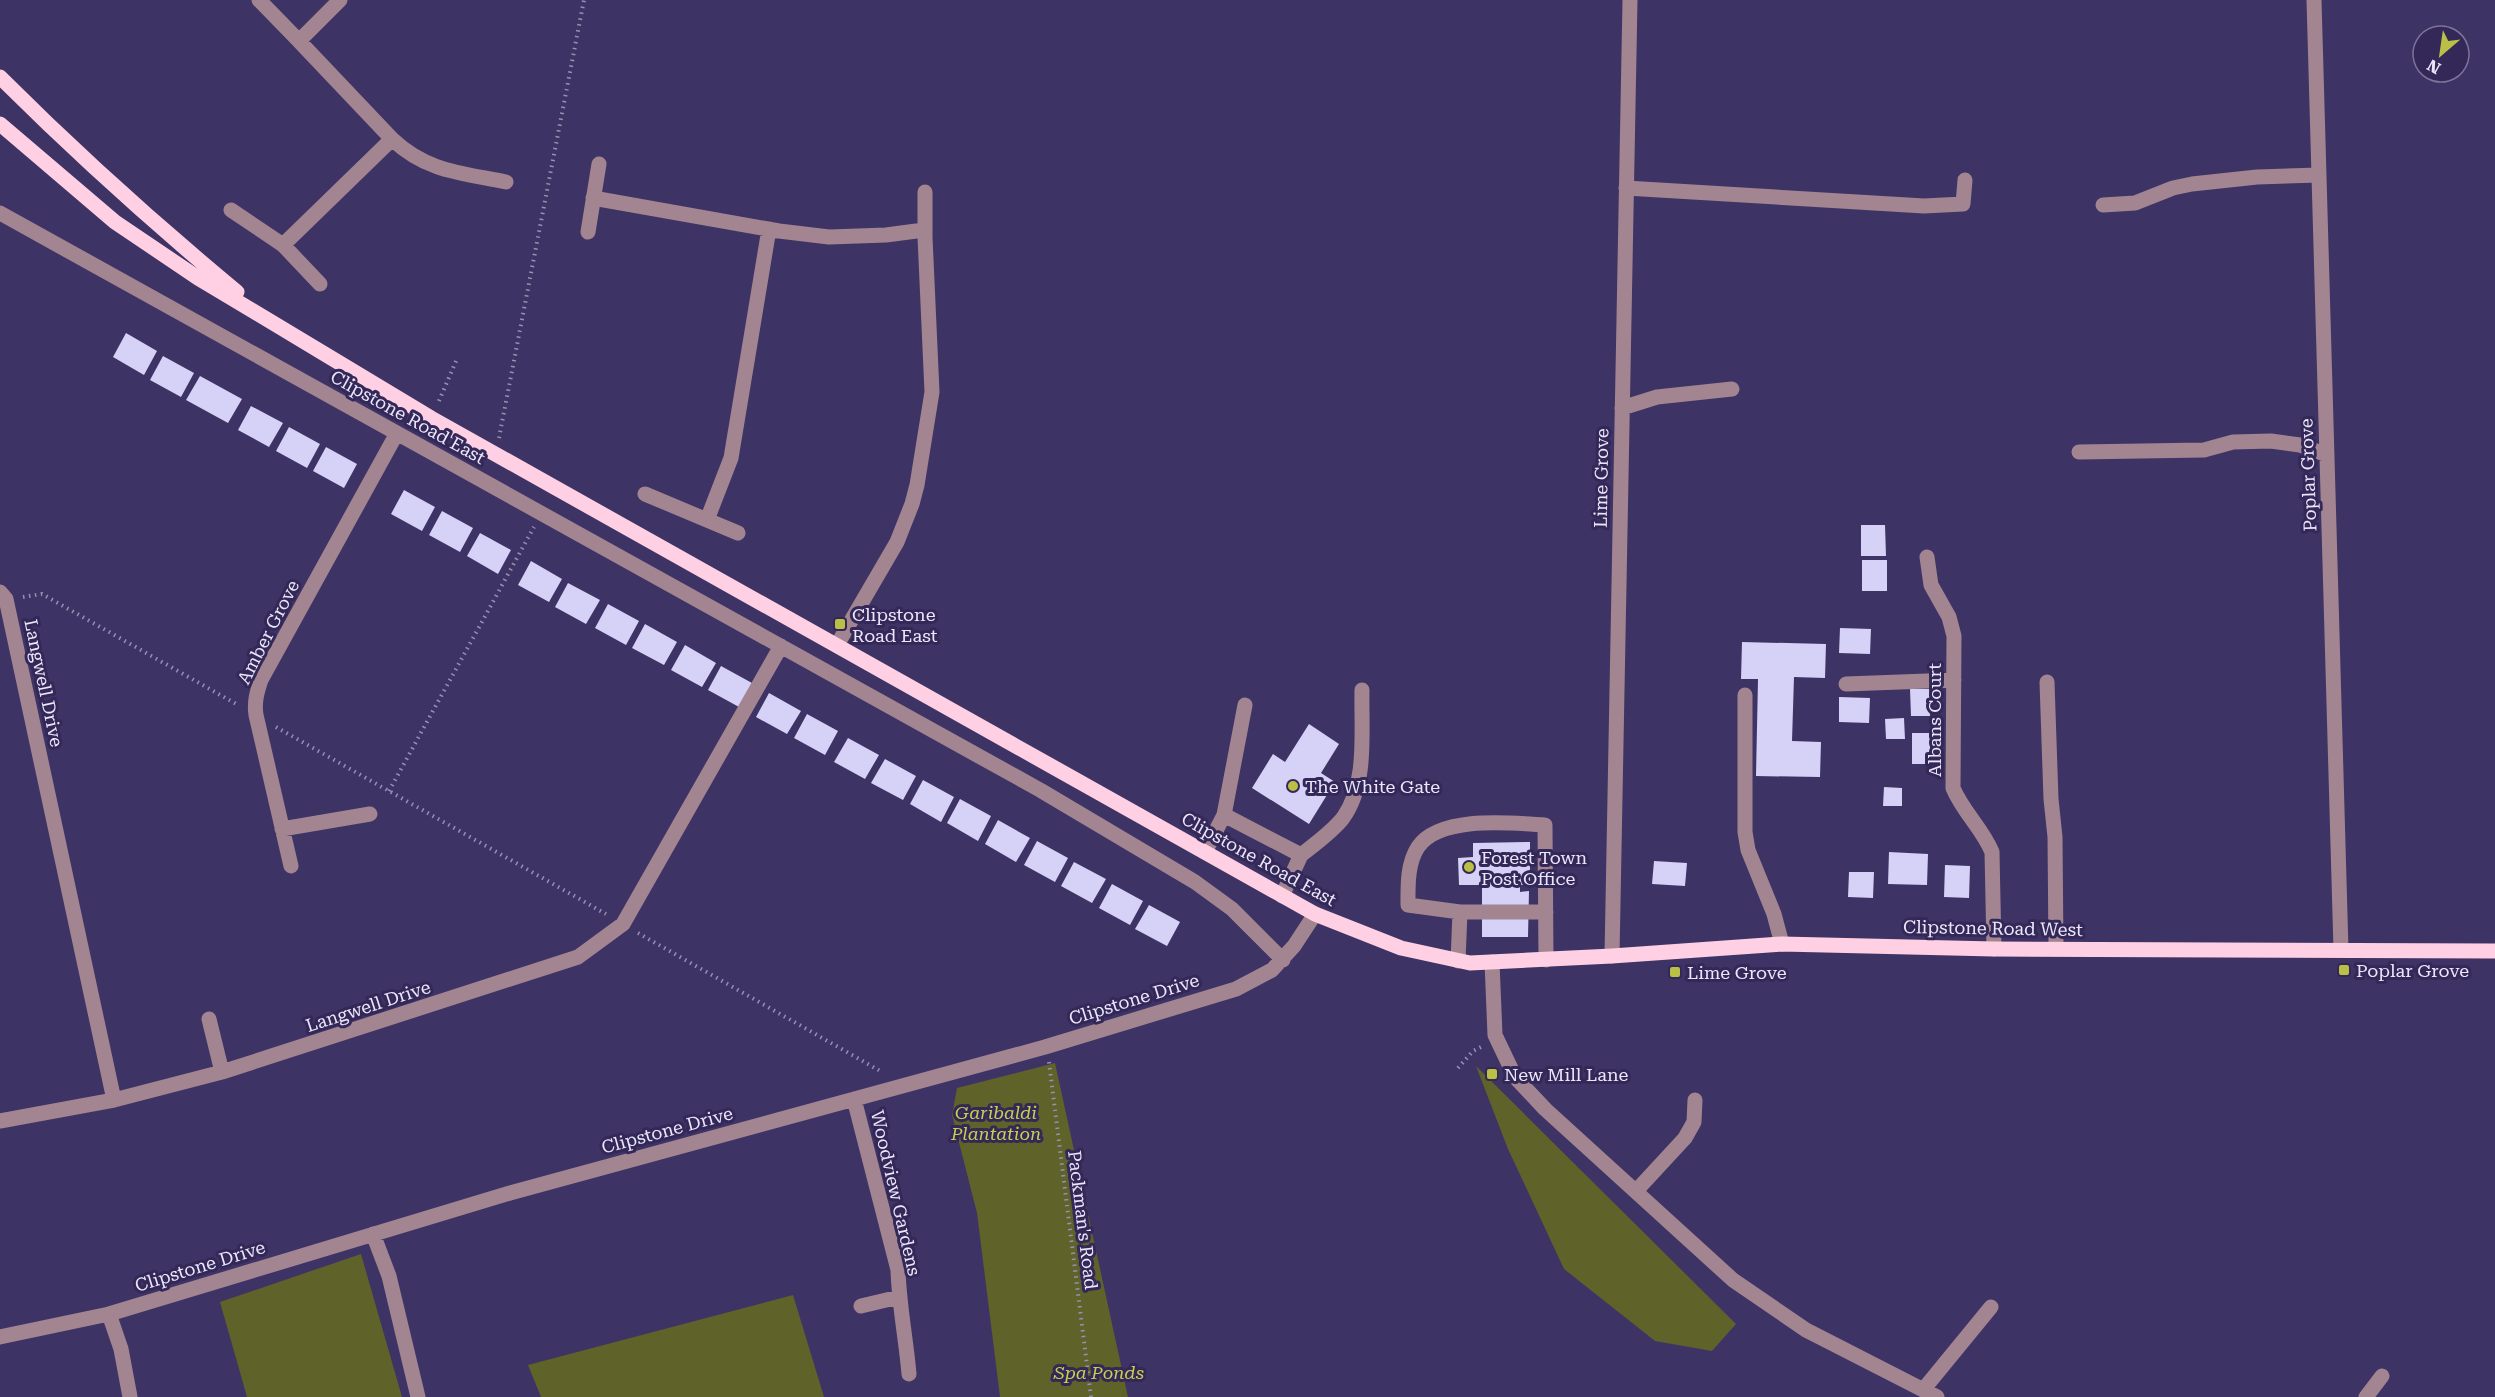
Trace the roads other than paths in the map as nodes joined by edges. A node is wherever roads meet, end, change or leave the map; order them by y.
1 (259, 0) edge
2 (340, 0) edge
3 (1630, 0) edge
4 (2314, 0) edge
5 (299, 41) junction
6 (0, 77) edge
7 (0, 124) edge
8 (392, 139) junction
9 (599, 164) dead end
10 (2319, 175) junction
11 (1965, 180) dead end
12 (506, 182) dead end
13 (1626, 188) junction
14 (925, 192) dead end
15 (593, 198) junction
16 (2103, 205) dead end
17 (231, 210) dead end
18 (0, 213) edge
19 (769, 229) junction
20 (924, 230) junction
21 (588, 232) dead end
22 (283, 245) junction
23 (320, 284) dead end
24 (272, 321) junction
25 (1732, 389) dead end
26 (1622, 408) junction
27 (397, 433) junction
28 (2079, 452) dead end
29 (2327, 455) junction
30 (645, 494) dead end
31 (706, 520) junction
32 (738, 533) dead end
33 (1927, 557) dead end
34 (3, 595) edge
35 (837, 645) junction
36 (781, 646) junction
37 (1954, 680) junction
38 (2047, 682) dead end
39 (1846, 684) dead end
40 (1362, 690) dead end
41 (1745, 695) dead end
42 (1245, 705) dead end
43 (370, 814) dead end
44 (1224, 815) junction
45 (282, 829) junction
46 (1205, 852) junction
47 (1301, 855) junction
48 (291, 866) dead end
49 (1282, 896) junction
50 (1460, 912) junction
51 (1546, 912) junction
52 (1315, 914) junction
53 (1782, 944) junction
54 (1994, 949) junction
55 (2056, 949) junction
56 (2341, 950) junction
57 (2495, 951) edge
58 (1612, 956) junction
59 (1283, 960) junction
60 (1546, 960) junction
61 (1458, 961) junction
62 (1492, 962) junction
63 (209, 1019) dead end
64 (222, 1072) junction
65 (854, 1098) junction
66 (114, 1100) junction
67 (1695, 1100) dead end
68 (0, 1121) edge
69 (1636, 1191) junction
70 (373, 1234) junction
71 (899, 1297) junction
72 (861, 1306) dead end
73 (1991, 1307) dead end
74 (109, 1314) junction
75 (0, 1337) edge
76 (909, 1374) dead end
77 (2382, 1376) dead end
78 (1930, 1393) edge
79 (130, 1397) edge
80 (418, 1397) edge
81 (2366, 1397) edge

1 - 5 street
2 - 5 street
3 - 13 street, Lime Grove
4 - 10 street, Poplar Grove
5 - 8 street
6 - 24 main road, Clipstone Road East
7 - 24 main road, Clipstone Road East
8 - 12 street
8 - 22 street
9 - 15 street
10 - 16 street
10 - 29 street, Poplar Grove
11 - 13 street
13 - 26 street, Lime Grove
14 - 20 street
15 - 19 street
15 - 21 street
17 - 22 street
18 - 27 street, Clipstone Road East
19 - 20 street
19 - 31 street
20 - 35 street
22 - 23 street
24 - 35 main road, Clipstone Road East
25 - 26 street
26 - 58 street, Lime Grove
27 - 36 street, Clipstone Road East
27 - 45 street, Amber Grove
28 - 29 street
29 - 56 street, Poplar Grove
30 - 31 street
31 - 32 street
33 - 37 street, Albans Court
34 - 66 street, Langwell Drive
35 - 46 main road, Clipstone Road East
36 - 59 street, Clipstone Road East
36 - 64 street, Langwell Drive
37 - 39 street
37 - 54 street, Albans Court
38 - 55 street
40 - 47 street
41 - 53 street
42 - 44 street
43 - 45 street
44 - 46 street
44 - 47 street
45 - 48 street, Amber Grove
46 - 49 main road, Clipstone Road East
47 - 49 street
49 - 52 main road, Clipstone Road East
50 - 51 street
50 - 51 street
50 - 61 street
51 - 60 street
52 - 59 street, Clipstone Drive
52 - 61 main road, Clipstone Road East
53 - 54 main road, Clipstone Road West
53 - 58 main road, Clipstone Road West
54 - 55 main road, Clipstone Road West
55 - 56 main road, Clipstone Road West
56 - 57 main road, Clipstone Road West
58 - 60 main road, Clipstone Road West
59 - 65 street, Clipstone Drive
60 - 62 main road, Clipstone Road West
61 - 62 main road, Clipstone Road East
62 - 69 street
63 - 64 street
64 - 66 street, Langwell Drive
65 - 70 street, Clipstone Drive
65 - 71 street, Woodview Gardens
66 - 68 street, Langwell Drive
67 - 69 street
69 - 78 street
70 - 74 street, Clipstone Drive
70 - 80 street
71 - 72 street, Woodview Gardens
71 - 76 street, Woodview Gardens
73 - 78 street
74 - 75 street, Clipstone Drive
74 - 79 street
77 - 81 street

